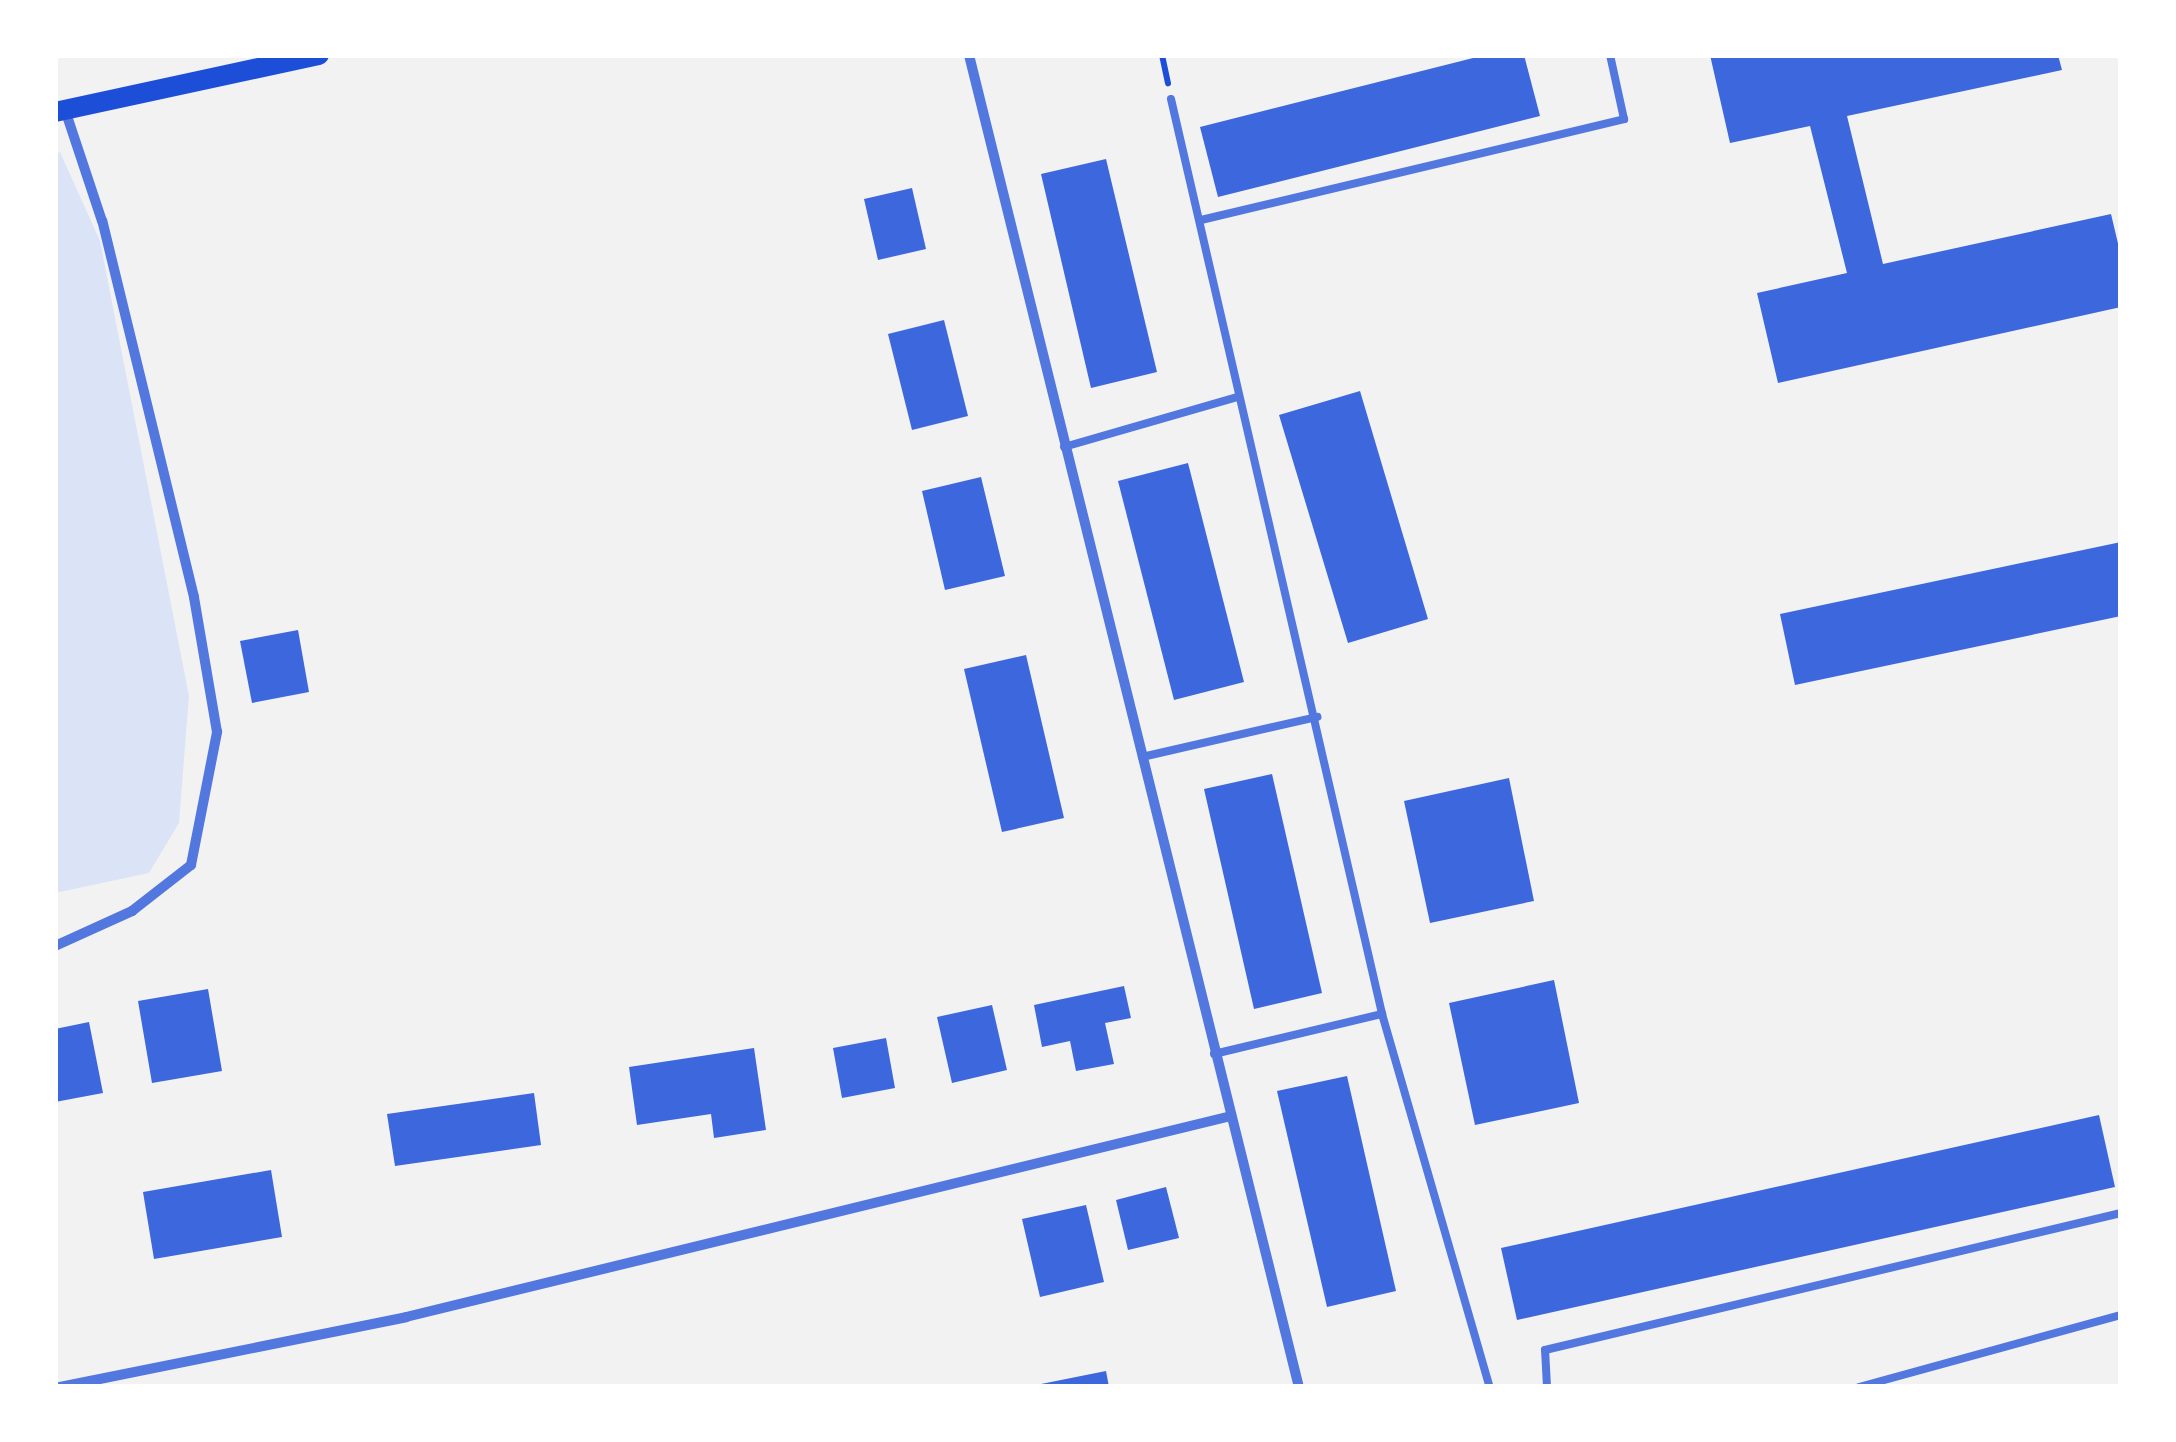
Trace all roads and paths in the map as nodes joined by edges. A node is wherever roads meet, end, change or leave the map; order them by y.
1 (319, 55) edge
2 (969, 55) edge
3 (1610, 55) edge
4 (1172, 99) dead end
5 (60, 111) edge
6 (1200, 220) junction
7 (1237, 397) junction
8 (1064, 447) junction
9 (1317, 717) junction
10 (1142, 757) junction
11 (55, 946) edge
12 (1382, 1014) junction
13 (1214, 1054) junction
14 (1227, 1117) junction
15 (2121, 1213) edge
16 (2121, 1316) edge
17 (60, 1387) edge
18 (1299, 1387) edge
19 (1490, 1387) edge
20 (1547, 1387) edge
21 (1859, 1387) edge

1 - 5 main road
2 - 8 street
3 - 6 lane
4 - 6 lane
5 - 11 street
6 - 7 lane
7 - 8 lane
7 - 9 lane
8 - 10 street
9 - 10 lane
9 - 12 lane
10 - 13 street
12 - 13 lane
12 - 19 lane
13 - 14 street
14 - 17 street
14 - 18 street
15 - 20 lane
16 - 21 lane

